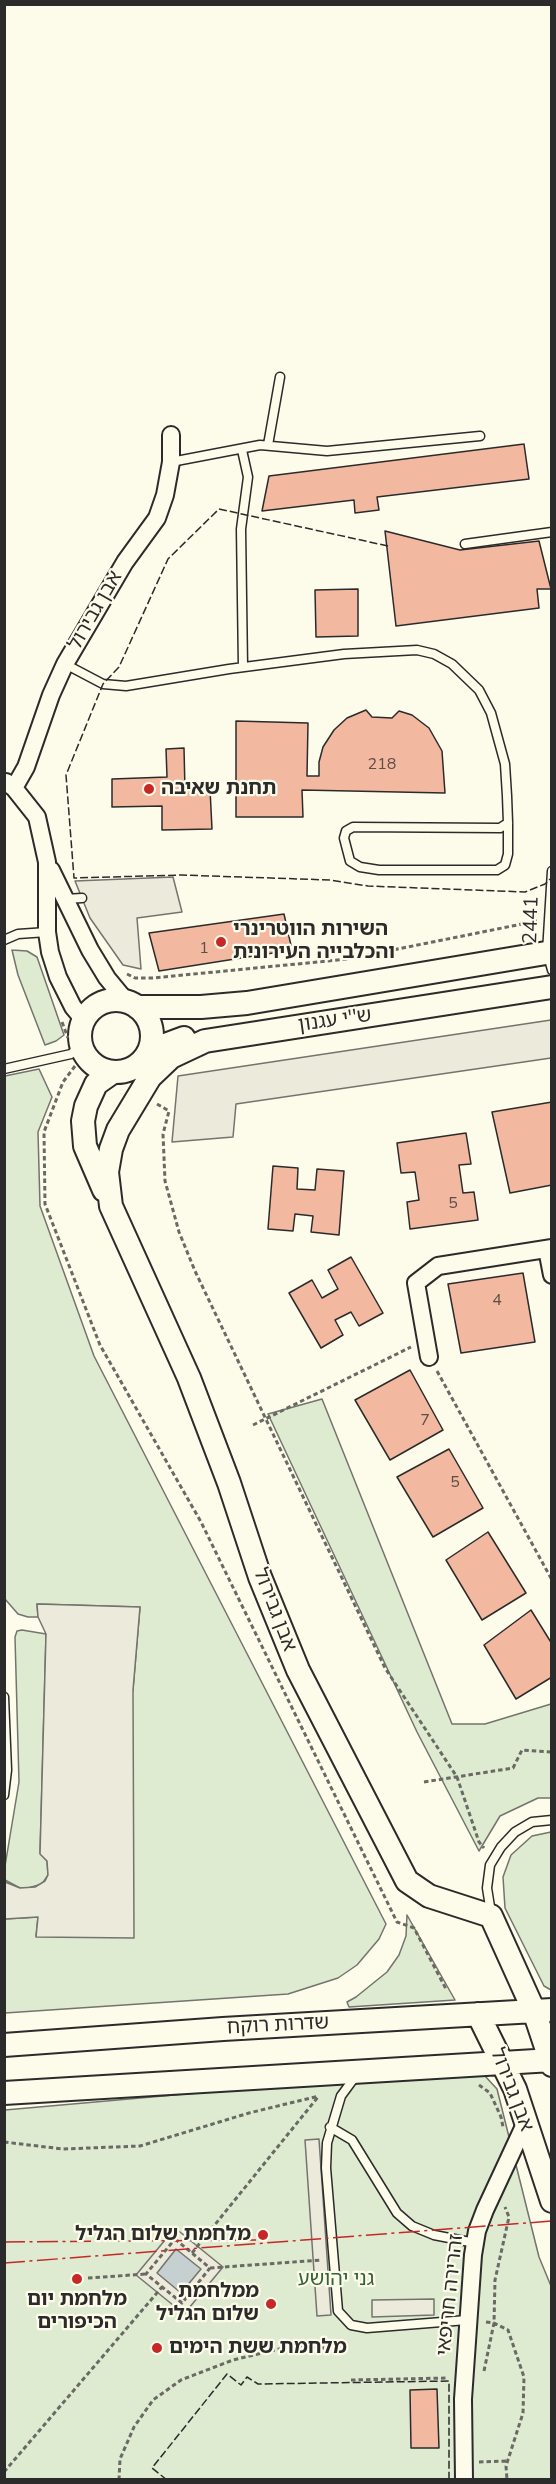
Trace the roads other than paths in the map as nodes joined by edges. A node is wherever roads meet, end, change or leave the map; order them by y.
1 (280, 377) dead end
2 (171, 435) dead end
3 (480, 436) dead end
4 (268, 445) junction
5 (242, 450) junction
6 (171, 462) junction
7 (552, 532) edge
8 (465, 544) dead end
9 (65, 664) junction
10 (243, 667) junction
11 (9, 785) edge
12 (508, 823) junction
13 (47, 862) junction
14 (552, 871) edge
15 (82, 897) dead end
16 (64, 899) junction
17 (47, 932) junction
18 (4, 940) edge
19 (550, 958) edge
20 (552, 987) edge
21 (131, 1004) junction
22 (386, 1014) junction
23 (82, 1031) junction
24 (149, 1051) junction
25 (4, 1069) edge
26 (113, 1072) junction
27 (139, 1094) joint
28 (111, 1206) junction
29 (549, 1249) edge
30 (552, 1275) edge
31 (429, 1357) road end
32 (4, 1697) edge
33 (4, 1795) edge
34 (552, 1820) edge
35 (491, 1916) junction
36 (543, 2011) edge
37 (478, 2014) junction
38 (4, 2045) edge
39 (551, 2062) edge
40 (504, 2063) junction
41 (361, 2071) junction
42 (4, 2093) edge
43 (525, 2124) junction
44 (330, 2127) junction
45 (552, 2200) edge
46 (475, 2243) junction
47 (467, 2320) junction
48 (464, 2480) edge

1 - 4 lane
2 - 6 street, אבן גבירול
3 - 4 lane
4 - 5 lane
5 - 6 lane
5 - 10 lane
6 - 9 street, אבן גבירול
7 - 8 lane
9 - 10 lane
9 - 11 street, אבן גבירול
10 - 12 lane
11 - 13 street, אבן גבירול
12 - 12 lane
13 - 16 street
13 - 17 street, אבן גבירול
14 - 19 lane, 2441
15 - 16 lane
16 - 21 street
17 - 18 lane
17 - 23 street, אבן גבירול
19 - 21 main road, ש''י עגנון
20 - 22 main road, ש''י עגנון
21 - 23 main road
21 - 24 main road
22 - 24 main road
22 - 27 main road, ש''י עגנון
23 - 25 lane
23 - 26 main road
24 - 26 main road
26 - 28 main road
27 - 28 main road, אבן גבירול
28 - 35 main road, אבן גבירול
29 - 30 street
29 - 31 street
32 - 33 lane
34 - 35 lane
35 - 36 main road
36 - 37 main road, שדרות רוקח
36 - 39 main road
37 - 38 main road, שדרות רוקח
37 - 40 main road, אבן גבירול
39 - 40 main road
40 - 41 main road
40 - 43 main road, אבן גבירול
41 - 42 main road
41 - 44 lane
43 - 45 main road, אבן גבירול
43 - 46 street, זהרירה חריפאי
44 - 46 lane
44 - 47 lane
46 - 47 street, זהרירה חריפאי
47 - 48 street, זהרירה חריפאי

